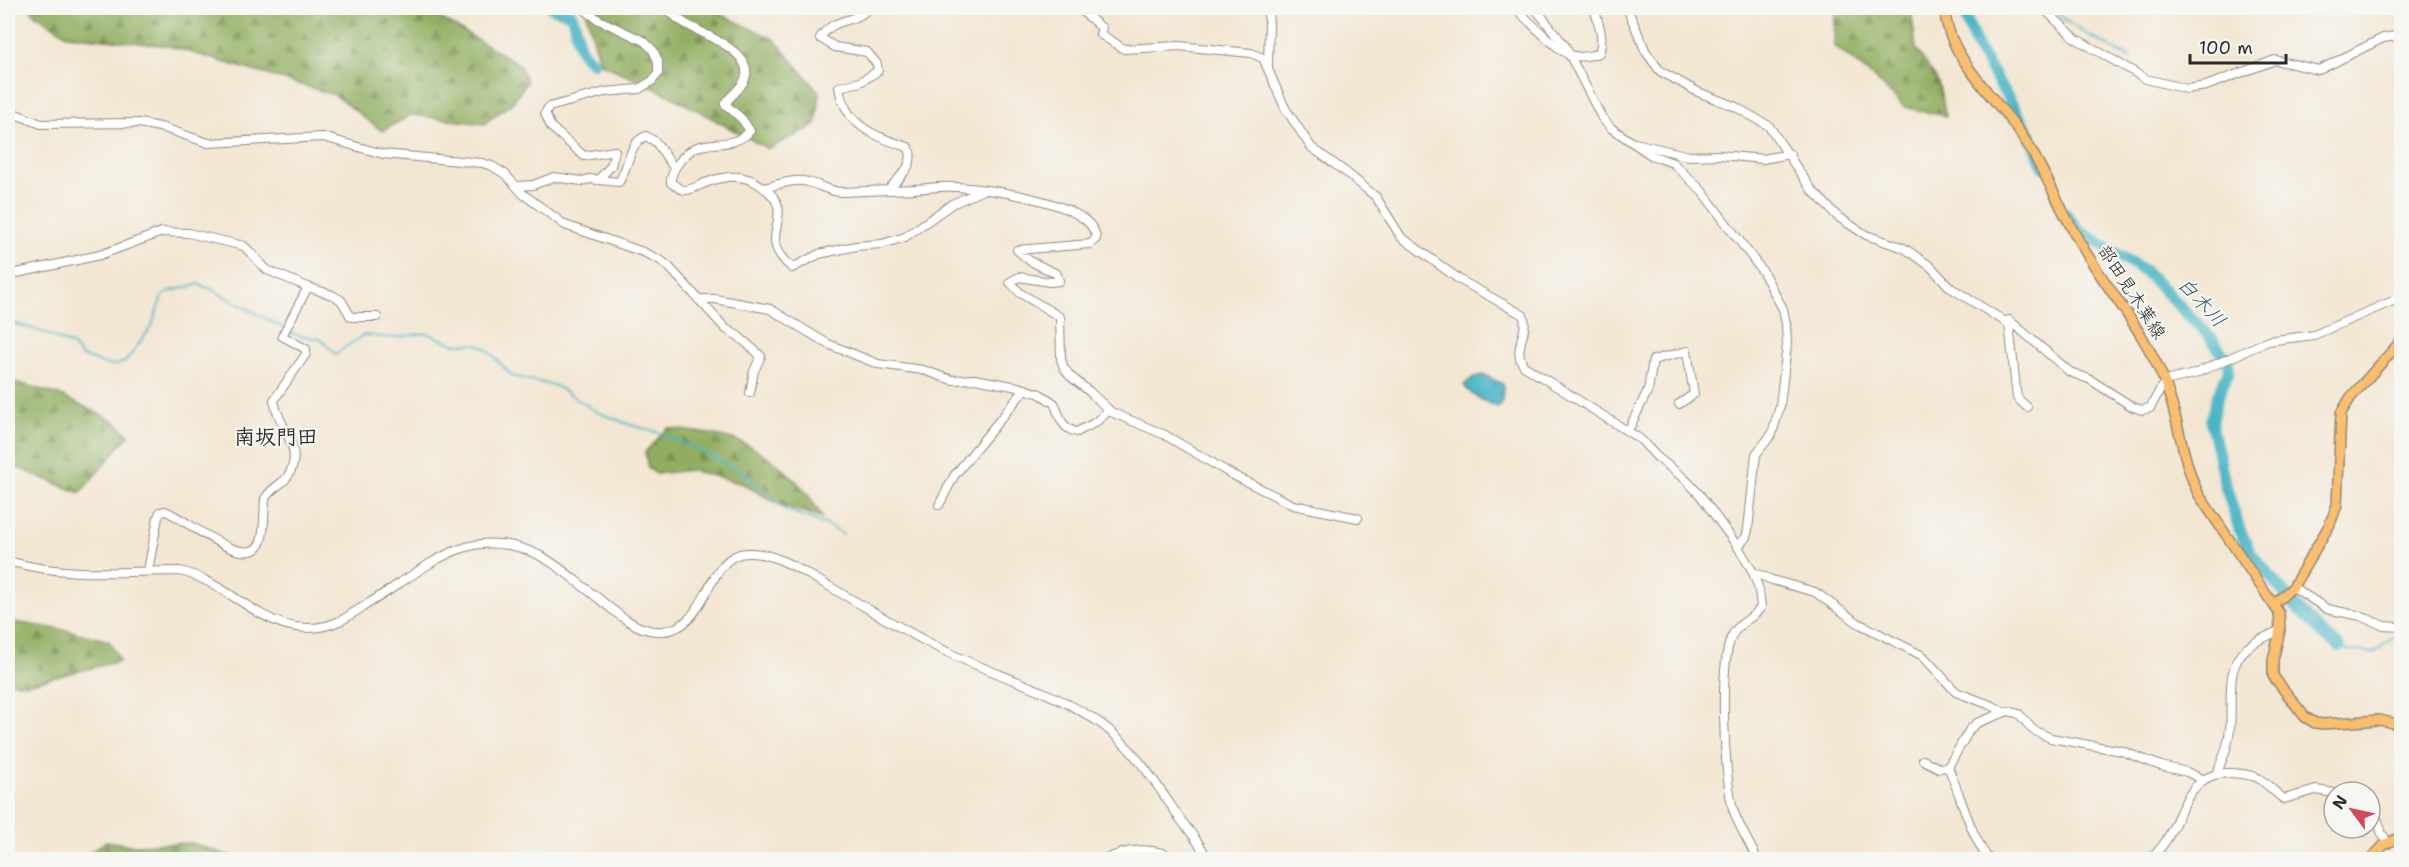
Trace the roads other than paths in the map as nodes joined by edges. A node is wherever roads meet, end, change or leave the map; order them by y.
1 (582, 8) edge
2 (668, 8) edge
3 (869, 8) edge
4 (1078, 8) edge
5 (1267, 8) edge
6 (1516, 8) edge
7 (1535, 8) edge
8 (1594, 8) edge
9 (1627, 8) edge
10 (1945, 8) edge
11 (2043, 8) edge
12 (2402, 35) edge
13 (1570, 55) junction
14 (1268, 67) junction
15 (8, 111) edge
16 (1632, 142) junction
17 (1790, 154) junction
18 (674, 168) junction
19 (598, 180) junction
20 (517, 186) junction
21 (764, 188) junction
22 (888, 190) junction
23 (983, 190) junction
24 (8, 275) edge
25 (308, 287) junction
26 (2402, 297) edge
27 (698, 299) junction
28 (376, 316) dead end
29 (2009, 324) junction
30 (2402, 340) edge
31 (2165, 381) junction
32 (1025, 389) junction
33 (750, 393) dead end
34 (1679, 404) dead end
35 (2027, 407) dead end
36 (1109, 410) junction
37 (1628, 431) junction
38 (939, 506) dead end
39 (1358, 518) dead end
40 (1738, 547) junction
41 (8, 561) edge
42 (148, 571) junction
43 (1753, 572) junction
44 (2291, 588) junction
45 (2274, 604) junction
46 (2402, 627) edge
47 (2280, 630) junction
48 (2003, 712) junction
49 (2402, 725) edge
50 (1923, 760) dead end
51 (1948, 767) junction
52 (2217, 773) junction
53 (2204, 780) junction
54 (2322, 791) edge
55 (2382, 834) edge
56 (2402, 836) edge
57 (2388, 843) junction
58 (1105, 860) edge
59 (1179, 860) edge
60 (1207, 860) edge
61 (1757, 860) edge
62 (1989, 860) edge
63 (2144, 860) edge
64 (2370, 860) edge

1 - 19 street
2 - 18 street
3 - 22 street
4 - 14 street
5 - 14 street
6 - 13 street
7 - 13 street
8 - 13 street
9 - 17 street
10 - 31 main road, 部田見木葉線
11 - 12 street
13 - 16 street
14 - 37 street
15 - 20 street
16 - 17 street
16 - 40 street
17 - 29 street
18 - 19 street
18 - 21 street
19 - 20 street
20 - 27 street
21 - 22 street
21 - 23 street
22 - 23 street
23 - 36 street
24 - 25 street
25 - 28 street
25 - 42 street
26 - 31 street
27 - 32 street
27 - 33 street
29 - 31 street
29 - 35 street
30 - 44 main road
31 - 45 main road, 部田見木葉線
32 - 36 street
32 - 38 street
34 - 37 street
36 - 39 street
37 - 40 street
40 - 43 street
41 - 42 street
42 - 60 street
43 - 48 street
43 - 61 street
44 - 45 main road
44 - 46 street
45 - 47 main road
47 - 49 main road
47 - 52 street
48 - 51 street
48 - 53 street
50 - 51 street
51 - 62 street
52 - 53 street
52 - 54 street
53 - 63 street
55 - 57 street
56 - 57 main road
57 - 64 main road
58 - 59 street

